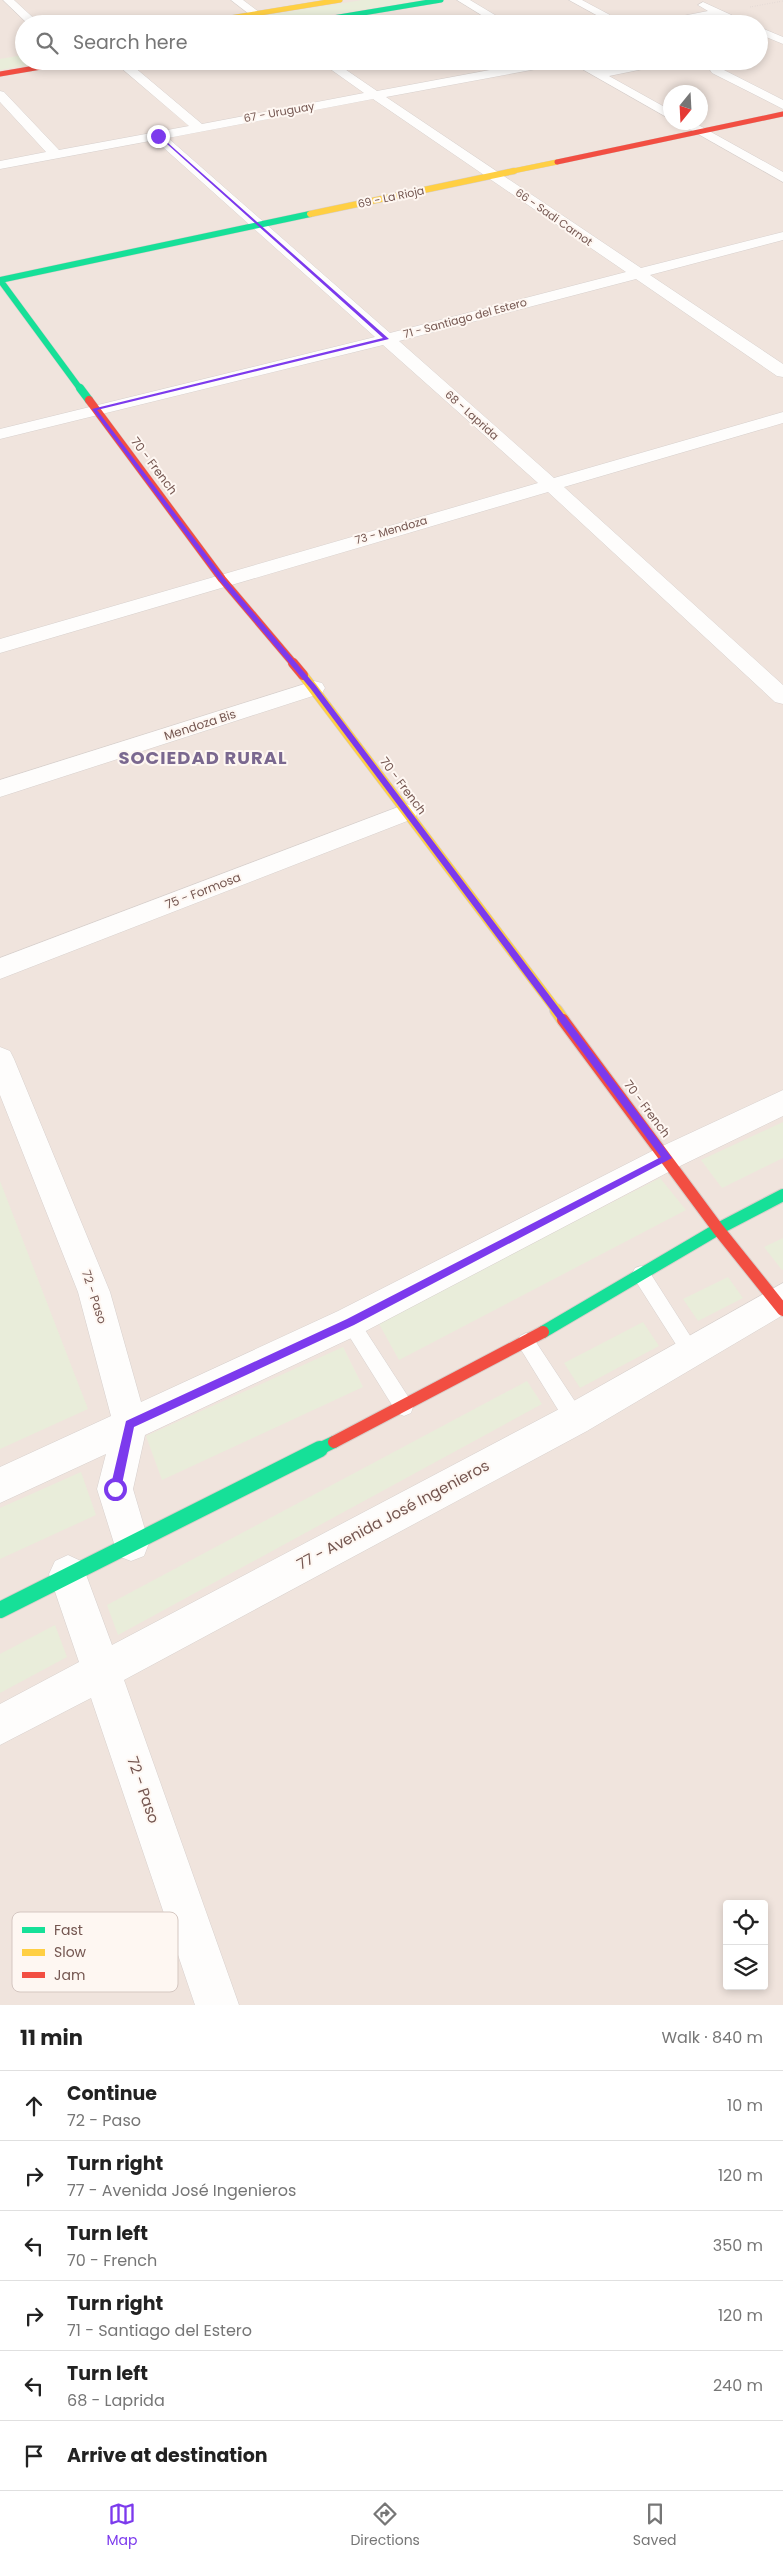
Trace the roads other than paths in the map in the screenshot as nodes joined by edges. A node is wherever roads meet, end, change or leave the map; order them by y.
1 (8, 0) edge
2 (236, 0) edge
3 (340, 0) edge
4 (441, 0) edge
5 (462, 0) edge
6 (574, 0) edge
7 (692, 0) edge
8 (720, 12) junction
9 (256, 13) junction
10 (25, 15) edge
11 (245, 15) edge
12 (259, 15) edge
13 (349, 15) edge
14 (489, 15) edge
15 (604, 15) dead end
16 (704, 15) edge
17 (726, 15) edge
18 (768, 34) edge
19 (780, 40) edge
20 (23, 70) edge
21 (130, 70) edge
22 (338, 70) edge
23 (509, 70) edge
24 (592, 70) edge
25 (619, 70) edge
26 (716, 70) dead end
27 (0, 74) edge
28 (600, 74) junction
29 (0, 95) edge
30 (374, 95) junction
31 (783, 105) edge
32 (663, 111) edge
33 (783, 114) edge
34 (198, 127) junction
35 (697, 130) edge
36 (700, 132) junction
37 (158, 136) junction
38 (56, 155) junction
39 (0, 165) edge
40 (493, 175) junction
41 (783, 178) edge
42 (260, 225) junction
43 (783, 236) edge
44 (635, 274) junction
45 (0, 280) edge
46 (386, 339) junction
47 (783, 372) edge
48 (94, 409) junction
49 (783, 417) edge
50 (0, 434) edge
51 (549, 484) junction
52 (222, 579) junction
53 (0, 646) edge
54 (774, 679) edge
55 (314, 688) junction
56 (783, 697) edge
57 (0, 789) edge
58 (406, 812) junction
59 (0, 969) edge
60 (0, 1060) edge
61 (783, 1102) edge
62 (667, 1158) junction
63 (783, 1195) edge
64 (718, 1229) junction
65 (641, 1274) junction
66 (781, 1303) edge
67 (350, 1322) junction
68 (526, 1342) junction
69 (690, 1351) junction
70 (404, 1407) junction
71 (575, 1418) junction
72 (130, 1424) junction
73 (0, 1485) edge
74 (131, 1543) junction
75 (68, 1574) junction
76 (0, 1610) edge
77 (101, 1669) junction
78 (0, 1725) edge
79 (217, 2005) edge

1 - 10 street
2 - 9 street
3 - 9 main road
4 - 13 main road
5 - 14 street
6 - 15 street
7 - 8 street
8 - 16 street
8 - 17 street
9 - 11 main road
9 - 12 street
18 - 19 street
20 - 27 main road
21 - 34 street
22 - 30 street, 66 - Sadi Carnot
23 - 30 street, 67 - Uruguay
24 - 28 street
25 - 28 street
26 - 31 street
28 - 32 street
29 - 38 street
30 - 34 street, 67 - Uruguay
30 - 40 street, 66 - Sadi Carnot
33 - 36 main road, 69 - La Rioja
34 - 37 street, 67 - Uruguay
35 - 36 street
36 - 40 main road, 69 - La Rioja
36 - 41 street
37 - 38 street, 67 - Uruguay
37 - 42 street, 68 - Laprida
38 - 39 street, 67 - Uruguay
40 - 42 main road, 69 - La Rioja
40 - 44 street, 66 - Sadi Carnot
42 - 45 main road, 69 - La Rioja
42 - 46 street, 68 - Laprida
43 - 44 street, 71 - Santiago del Estero
44 - 46 street, 71 - Santiago del Estero
44 - 47 street, 66 - Sadi Carnot
45 - 48 main road, 70 - French
46 - 48 street, 71 - Santiago del Estero
46 - 51 street, 68 - Laprida
48 - 50 street, 71 - Santiago del Estero
48 - 52 main road, 70 - French
49 - 51 street, 73 - Mendoza
51 - 52 street, 73 - Mendoza
51 - 54 street, 68 - Laprida
52 - 53 street, 73 - Mendoza
52 - 55 main road, 70 - French
54 - 56 street, 68 - Laprida
55 - 57 street, Mendoza Bis
55 - 58 main road, 70 - French
58 - 59 street, 75 - Formosa
58 - 62 main road, 70 - French
60 - 72 street, 72 - Paso
61 - 62 street
62 - 64 main road, 70 - French
62 - 67 street
63 - 64 main road
64 - 65 main road
64 - 66 main road, 70 - French
65 - 68 main road
65 - 69 lane
66 - 69 street, 77 - Avenida José Ingenieros
67 - 70 lane
67 - 72 street
68 - 70 main road
68 - 71 lane
69 - 71 street, 77 - Avenida José Ingenieros
70 - 74 main road
71 - 77 street, 77 - Avenida José Ingenieros
72 - 73 street
72 - 74 street, 72 - Paso
74 - 75 main road
75 - 76 main road
75 - 77 street, 72 - Paso
77 - 78 street, 77 - Avenida José Ingenieros
77 - 79 street, 72 - Paso

